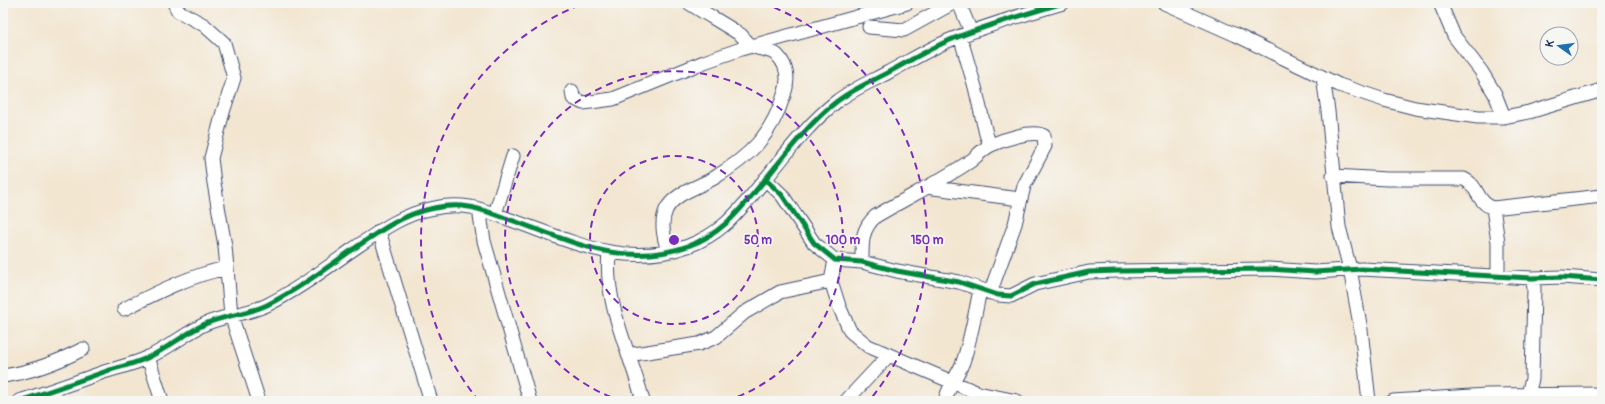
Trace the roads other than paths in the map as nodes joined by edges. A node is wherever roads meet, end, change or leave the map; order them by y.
1 (174, 3) edge
2 (907, 3) edge
3 (953, 3) edge
4 (959, 3) edge
5 (1063, 3) edge
6 (1164, 3) edge
7 (1192, 3) edge
8 (1440, 3) edge
9 (696, 4) edge
10 (1182, 11) junction
11 (869, 27) dead end
12 (965, 34) junction
13 (752, 46) junction
14 (1323, 78) junction
15 (1602, 90) edge
16 (572, 91) dead end
17 (1504, 117) junction
18 (990, 145) junction
19 (513, 156) dead end
20 (1333, 176) junction
21 (765, 179) junction
22 (926, 187) junction
23 (1602, 196) edge
24 (1020, 199) junction
25 (478, 208) junction
26 (1493, 208) junction
27 (495, 214) junction
28 (379, 231) junction
29 (668, 251) junction
30 (609, 252) junction
31 (835, 260) junction
32 (862, 262) junction
33 (227, 268) junction
34 (1350, 269) junction
35 (1498, 277) junction
36 (1532, 278) junction
37 (1602, 280) edge
38 (831, 281) junction
39 (985, 291) junction
40 (124, 309) dead end
41 (231, 315) junction
42 (83, 348) dead end
43 (628, 355) junction
44 (889, 355) junction
45 (148, 357) junction
46 (3, 376) edge
47 (952, 382) junction
48 (1602, 394) edge
49 (1528, 397) edge
50 (20, 401) edge
51 (162, 401) edge
52 (259, 401) edge
53 (431, 401) edge
54 (530, 401) edge
55 (643, 401) edge
56 (846, 401) edge
57 (945, 401) edge
58 (1017, 401) edge
59 (1369, 401) edge
60 (1393, 401) edge

1 - 33 street
2 - 13 street
3 - 11 street
4 - 12 street
5 - 12 street
6 - 10 street
7 - 10 street
8 - 17 street
9 - 13 street
10 - 14 street
12 - 18 street
12 - 21 street
13 - 16 street
13 - 29 street
14 - 17 street
14 - 20 street
15 - 17 street
18 - 22 street
18 - 24 street
19 - 27 street
20 - 26 street
20 - 34 street
21 - 29 street
21 - 31 street
22 - 24 street
22 - 32 street
23 - 26 street
24 - 39 street
25 - 27 street
25 - 28 street
25 - 54 street
26 - 35 street
27 - 30 street
28 - 41 street
28 - 53 street
29 - 30 street
30 - 43 street
31 - 32 street
31 - 38 street
32 - 39 street
33 - 40 street
33 - 41 street
34 - 35 street
34 - 39 street
34 - 59 street
35 - 36 street
36 - 37 street
36 - 49 street
38 - 43 street
38 - 44 street
39 - 47 street
41 - 45 street
41 - 52 street
42 - 46 street
43 - 55 street
44 - 47 street
44 - 56 street
45 - 50 street
45 - 51 street
47 - 57 street
47 - 58 street
48 - 49 street
49 - 60 street

